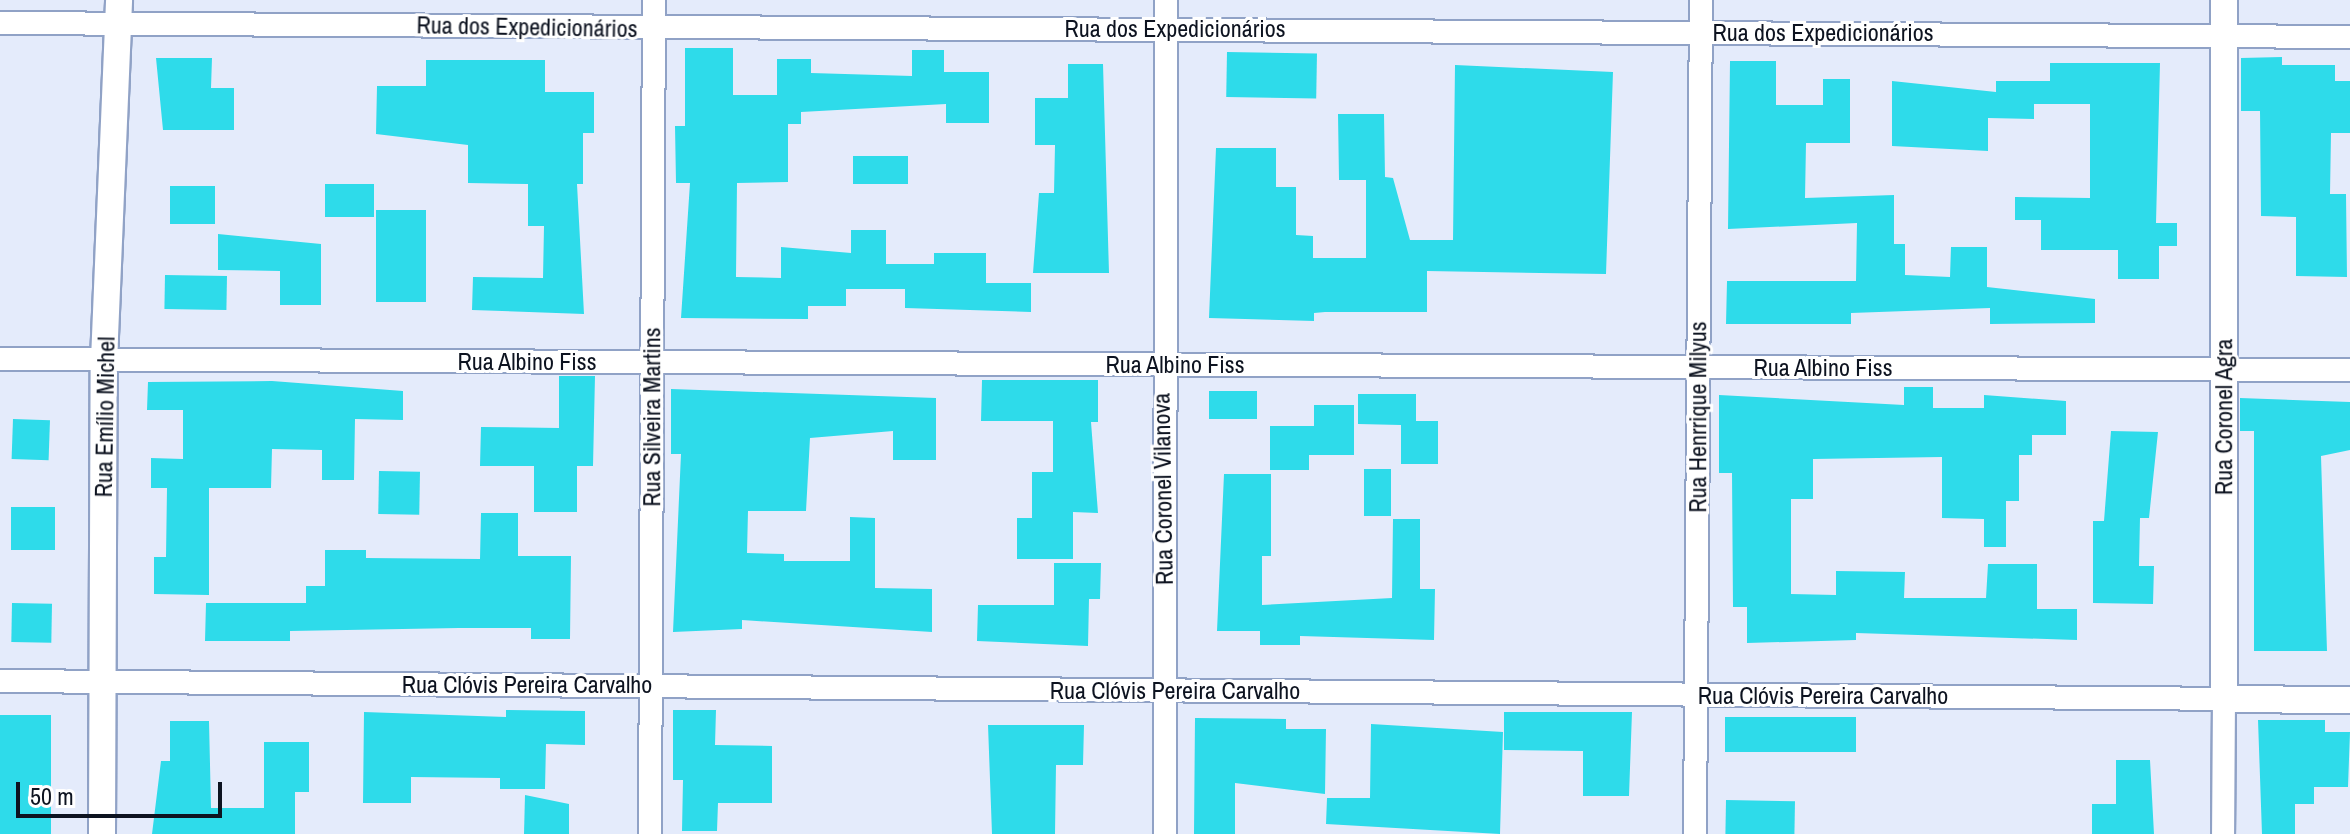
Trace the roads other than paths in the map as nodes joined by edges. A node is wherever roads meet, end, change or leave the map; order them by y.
1 (654, 0) edge
2 (1166, 0) edge
3 (1701, 0) edge
4 (2224, 0) edge
5 (120, 11) edge
6 (0, 23) edge
7 (654, 28) junction
8 (1166, 28) junction
9 (1701, 32) junction
10 (2224, 35) junction
11 (2350, 37) edge
12 (0, 359) edge
13 (104, 360) junction
14 (652, 362) junction
15 (1162, 365) junction
16 (1698, 367) junction
17 (2224, 370) junction
18 (2350, 370) edge
19 (0, 681) edge
20 (103, 682) junction
21 (650, 686) junction
22 (1165, 691) junction
23 (1696, 695) junction
24 (2224, 699) junction
25 (2350, 700) edge
26 (102, 834) edge
27 (650, 834) edge
28 (1165, 834) edge
29 (1695, 834) edge
30 (2223, 834) edge

1 - 7 street, Rua Silveira Martins
2 - 8 street, Rua Coronel Vilanova
3 - 9 street, Rua Henrrique Milyus
4 - 10 street, Rua Coronel Agra
5 - 6 street, Rua dos Expedicionários
5 - 7 street, Rua dos Expedicionários
5 - 13 street, Rua Emílio Michel
7 - 8 street, Rua dos Expedicionários
7 - 14 street, Rua Silveira Martins
8 - 9 street, Rua dos Expedicionários
8 - 15 street, Rua Coronel Vilanova
9 - 10 street, Rua dos Expedicionários
9 - 16 street, Rua Henrrique Milyus
10 - 11 street, Rua dos Expedicionários
10 - 17 street, Rua Coronel Agra
12 - 13 street, Rua Albino Fiss
13 - 14 street, Rua Albino Fiss
13 - 20 street, Rua Emílio Michel
14 - 15 street, Rua Albino Fiss
14 - 21 street, Rua Silveira Martins
15 - 16 street, Rua Albino Fiss
15 - 22 street, Rua Coronel Vilanova
16 - 17 street, Rua Albino Fiss
16 - 23 street, Rua Henrrique Milyus
17 - 18 street, Rua Albino Fiss
17 - 24 street, Rua Coronel Agra
19 - 20 street, Rua Clóvis Pereira Carvalho
20 - 21 street, Rua Clóvis Pereira Carvalho
20 - 26 street, Rua Emílio Michel
21 - 22 street, Rua Clóvis Pereira Carvalho
21 - 27 street, Rua Silveira Martins
22 - 23 street, Rua Clóvis Pereira Carvalho
22 - 28 street, Rua Coronel Vilanova
23 - 24 street, Rua Clóvis Pereira Carvalho
23 - 29 street, Rua Henrrique Milyus
24 - 25 street, Rua Clóvis Pereira Carvalho
24 - 30 street, Rua Coronel Agra

